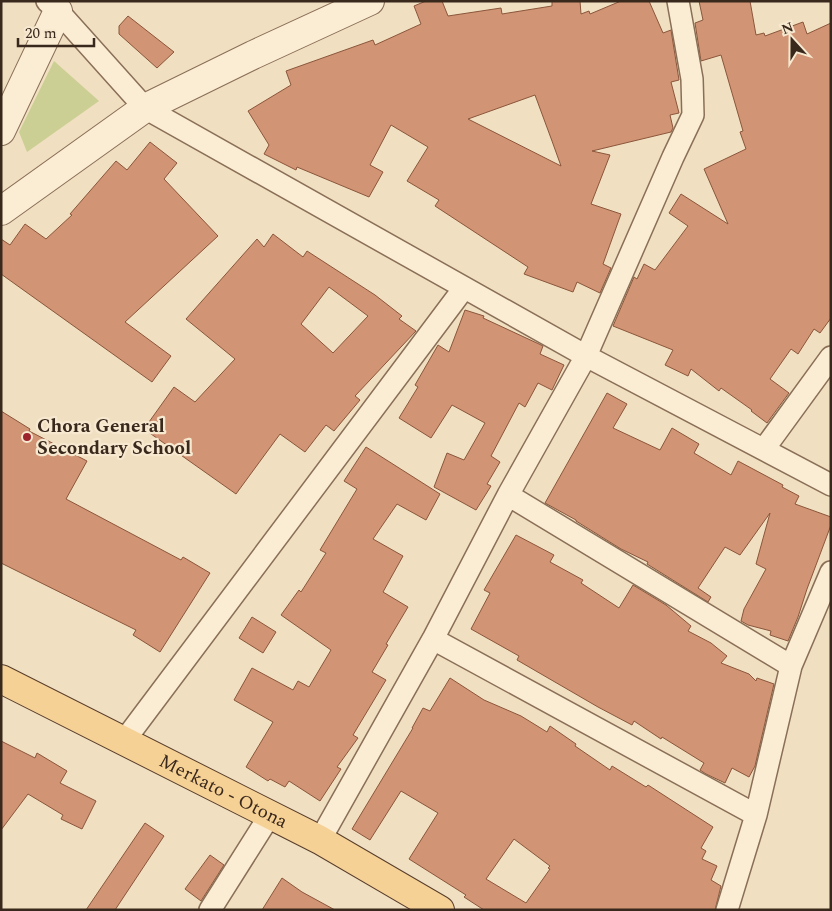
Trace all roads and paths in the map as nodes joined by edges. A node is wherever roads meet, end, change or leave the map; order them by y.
1 (370, 1) edge
2 (678, 1) edge
3 (52, 6) edge
4 (145, 108) junction
5 (1, 130) edge
6 (1, 211) edge
7 (464, 288) junction
8 (586, 356) junction
9 (831, 357) edge
10 (764, 449) junction
11 (831, 485) edge
12 (508, 495) junction
13 (831, 572) edge
14 (433, 639) junction
15 (791, 666) junction
16 (1, 679) edge
17 (124, 741) junction
18 (270, 815) junction
19 (756, 815) junction
20 (320, 840) junction
21 (210, 910) edge
22 (440, 910) edge
23 (727, 910) edge

1 - 4 street
2 - 8 street
3 - 4 street
3 - 5 street
4 - 6 street
4 - 7 street
7 - 8 street
7 - 17 street
8 - 10 street
8 - 12 street
9 - 10 street
10 - 11 street
12 - 14 street
12 - 15 street
13 - 15 street
14 - 19 street
14 - 20 street
15 - 19 street
16 - 17 main road, Merkato - Otona
17 - 18 main road, Merkato - Otona
18 - 20 main road, Merkato - Otona
18 - 21 street
19 - 23 street
20 - 22 main road, Merkato - Otona

